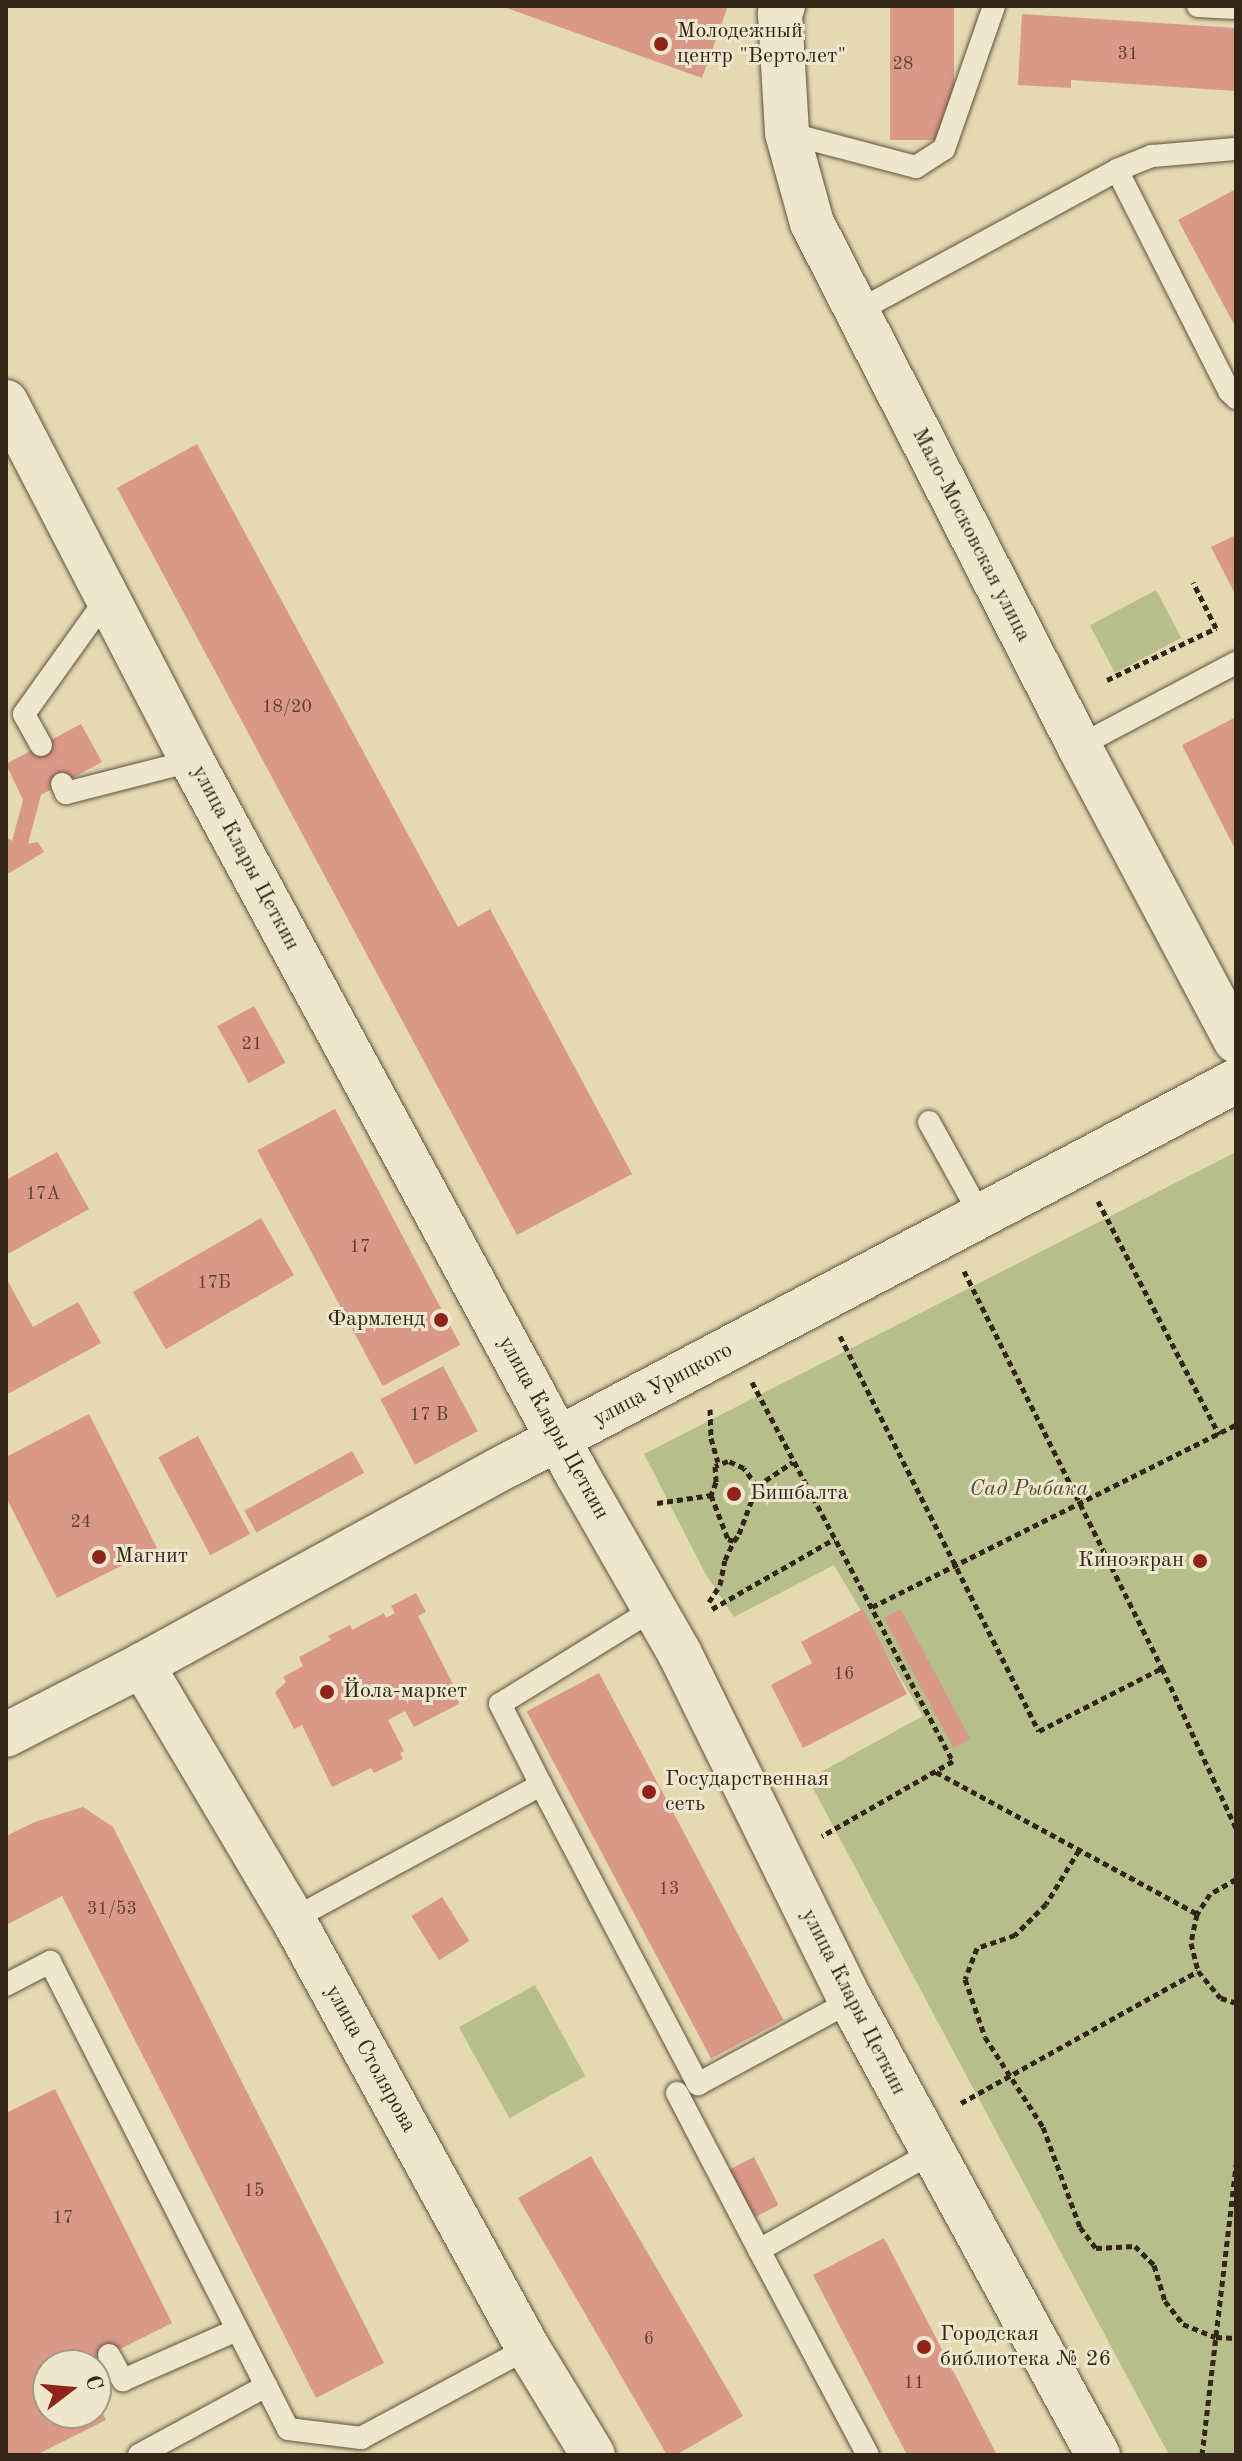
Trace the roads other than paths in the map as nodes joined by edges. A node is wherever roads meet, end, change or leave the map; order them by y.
1 (783, 6) edge
2 (994, 6) edge
3 (1198, 6) edge
4 (1236, 8) edge
5 (787, 133) junction
6 (1236, 149) edge
7 (1117, 170) junction
8 (856, 312) junction
9 (1236, 398) edge
10 (6, 402) edge
11 (107, 598) junction
12 (1236, 663) edge
13 (41, 745) dead end
14 (1079, 746) junction
15 (192, 761) junction
16 (62, 784) dead end
17 (1236, 1041) edge
18 (1236, 1081) edge
19 (929, 1122) dead end
20 (982, 1218) junction
21 (559, 1439) junction
22 (654, 1609) junction
23 (142, 1665) junction
24 (6, 1735) edge
25 (541, 1785) junction
26 (293, 1919) junction
27 (6, 1985) edge
28 (851, 2001) junction
29 (677, 2093) dead end
30 (931, 2153) junction
31 (759, 2250) junction
32 (237, 2330) junction
33 (528, 2348) junction
34 (112, 2360) edge
35 (266, 2386) junction
36 (361, 2446) edge
37 (139, 2455) edge
38 (593, 2455) edge
39 (868, 2455) edge
40 (1098, 2455) edge

1 - 5 street, Мало-Московская улица
2 - 5 lane
3 - 4 lane
5 - 8 street, Мало-Московская улица
6 - 7 lane
7 - 8 lane
7 - 9 lane
8 - 14 street, Мало-Московская улица
10 - 11 street, улица Клары Цеткин
11 - 13 lane
11 - 15 street, улица Клары Цеткин
12 - 14 lane
14 - 17 street, Мало-Московская улица
15 - 16 lane
15 - 21 street, улица Клары Цеткин
18 - 20 street, улица Урицкого
19 - 20 lane
20 - 21 street, улица Урицкого
21 - 22 street, улица Клары Цеткин
21 - 23 street, улица Урицкого
22 - 25 lane
22 - 28 street, улица Клары Цеткин
23 - 24 street, улица Урицкого
23 - 26 street, улица Столярова
25 - 26 lane
25 - 28 lane
26 - 33 street, улица Столярова
27 - 32 lane
28 - 30 street, улица Клары Цеткин
29 - 31 lane
30 - 31 lane
30 - 40 street, улица Клары Цеткин
31 - 39 lane
32 - 34 lane
32 - 35 lane
33 - 36 lane
33 - 38 street, улица Столярова
35 - 36 lane
35 - 37 lane

